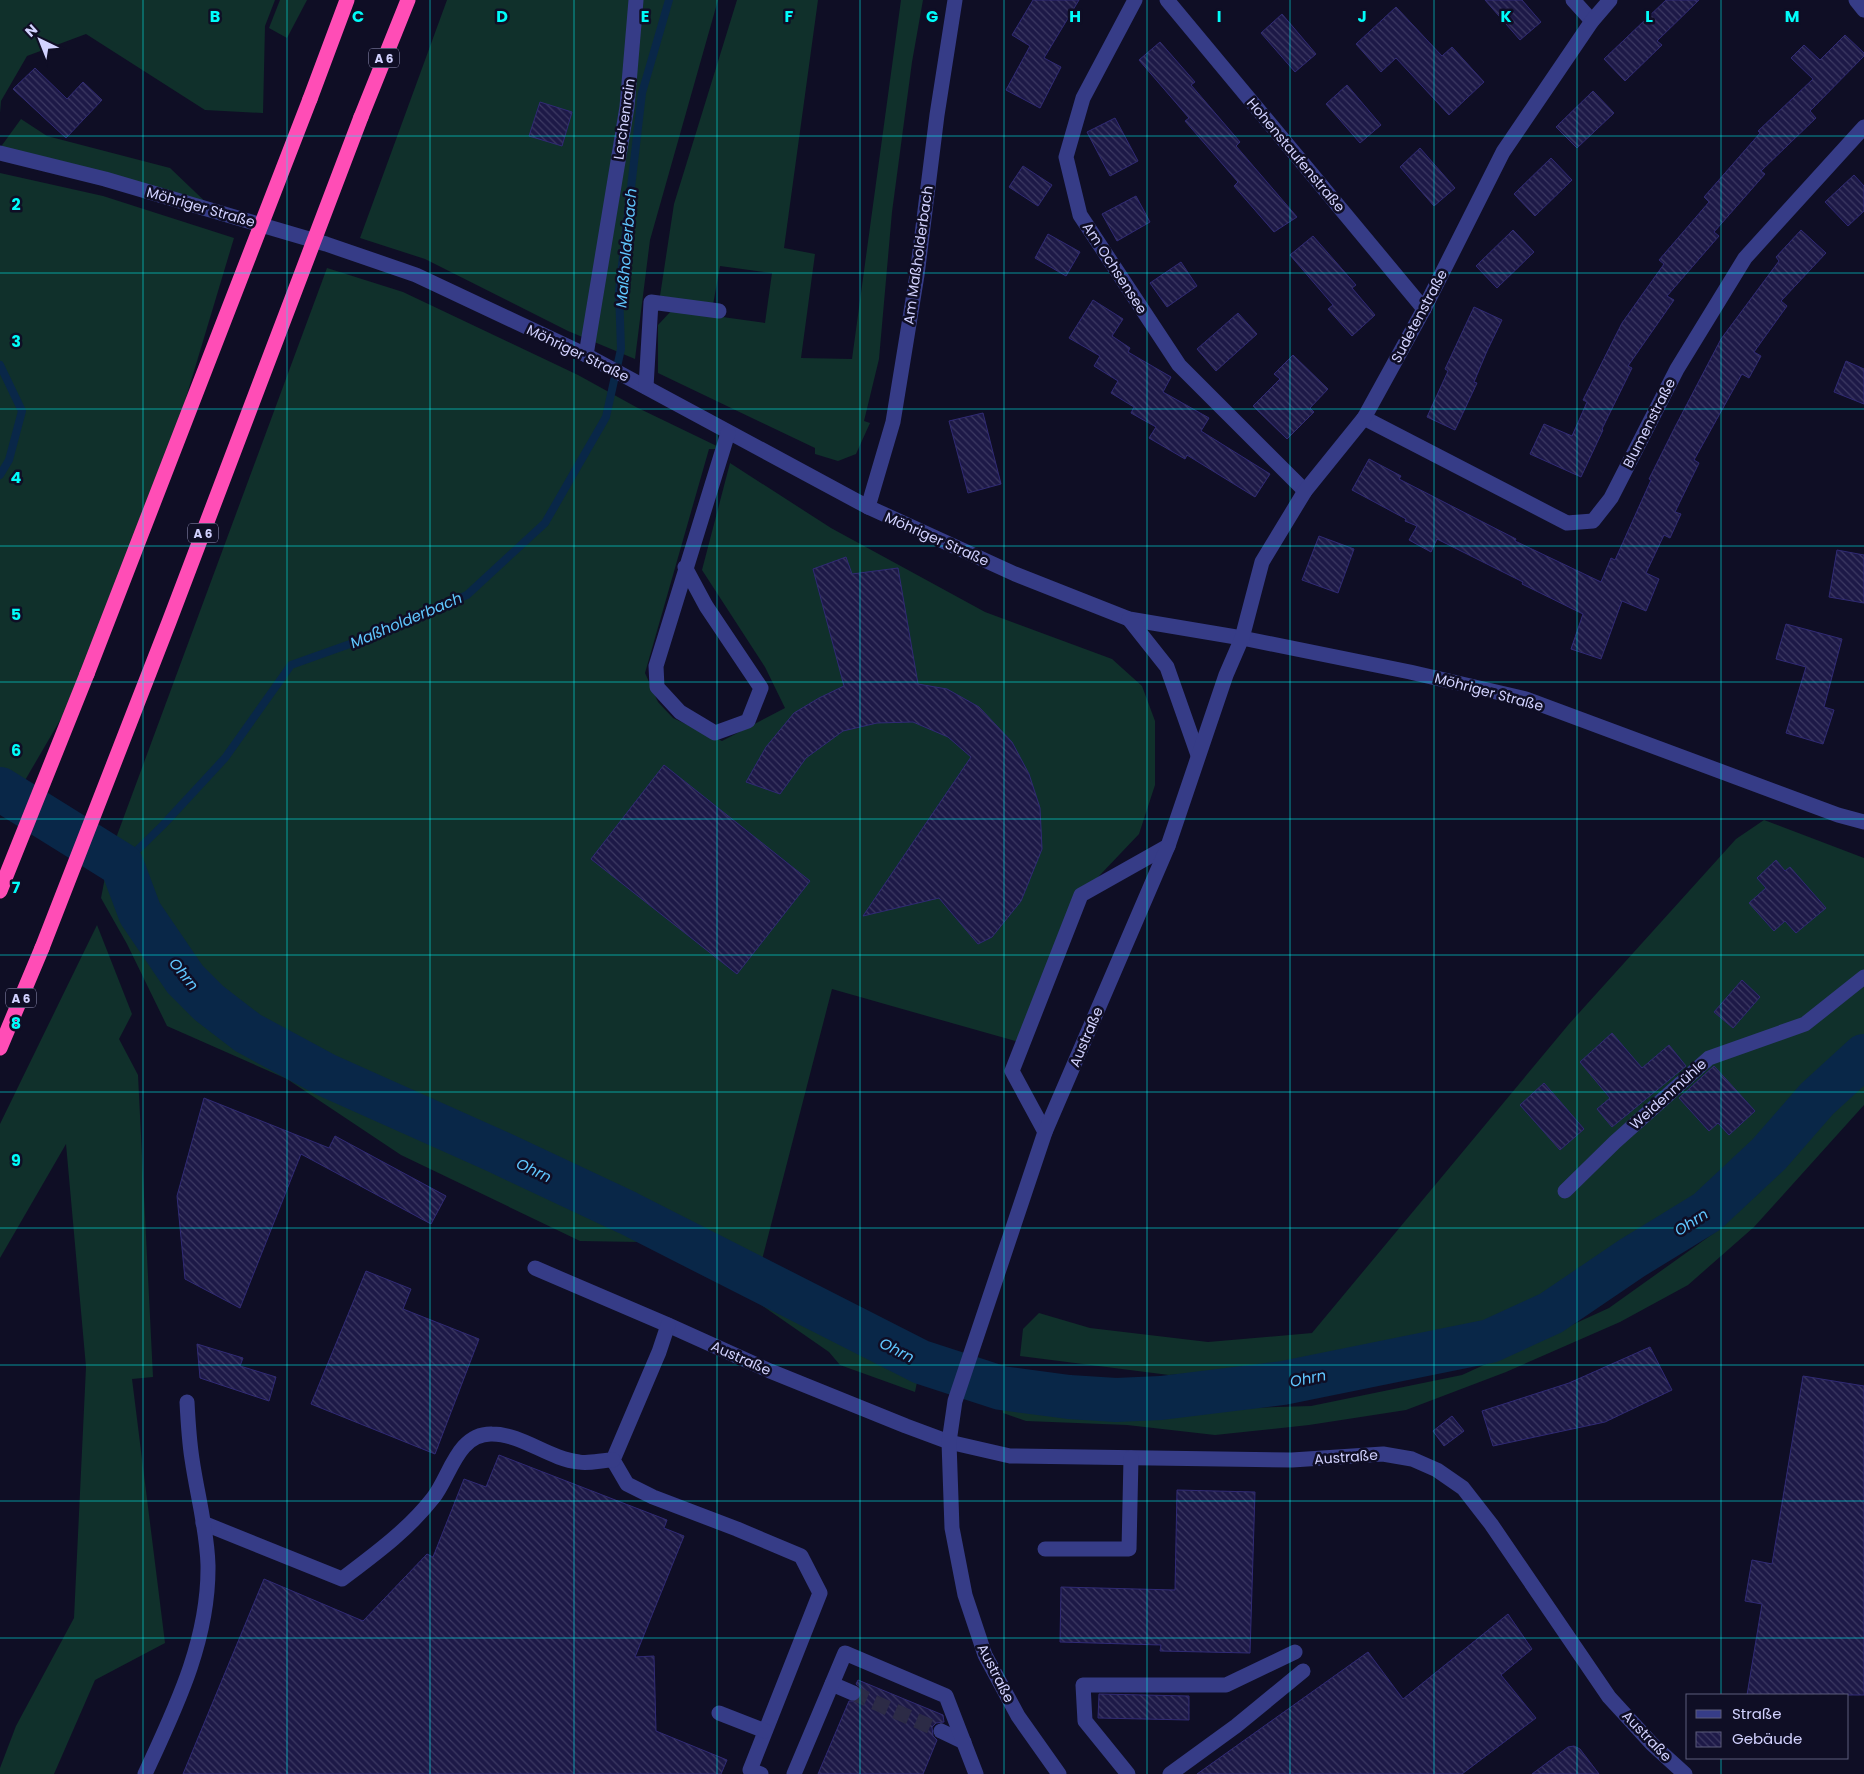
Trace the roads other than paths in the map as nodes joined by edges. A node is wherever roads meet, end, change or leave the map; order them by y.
1 (347, 0) edge
2 (408, 0) edge
3 (636, 0) edge
4 (955, 0) edge
5 (1135, 0) edge
6 (1167, 0) edge
7 (1573, 0) edge
8 (1610, 0) edge
9 (1856, 0) edge
10 (1864, 10) edge
11 (1592, 21) junction
12 (1864, 127) edge
13 (0, 153) edge
14 (1424, 309) junction
15 (719, 311) dead end
16 (586, 355) junction
17 (646, 387) junction
18 (1364, 418) junction
19 (728, 433) junction
20 (1305, 491) junction
21 (868, 507) junction
22 (685, 566) junction
23 (1129, 619) junction
24 (1242, 638) junction
25 (1198, 755) junction
26 (1864, 822) edge
27 (1168, 846) junction
28 (0, 891) edge
29 (1864, 978) edge
30 (0, 1048) edge
31 (1045, 1132) junction
32 (1565, 1191) dead end
33 (535, 1268) dead end
34 (668, 1325) junction
35 (187, 1402) dead end
36 (949, 1442) junction
37 (1131, 1458) junction
38 (613, 1460) junction
39 (203, 1523) junction
40 (1045, 1549) dead end
41 (1295, 1652) dead end
42 (1303, 1671) dead end
43 (832, 1684) junction
44 (852, 1693) tunnel mouth
45 (719, 1713) dead end
46 (765, 1731) junction
47 (941, 1732) tunnel mouth
48 (964, 1742) junction
49 (145, 1774) edge
50 (761, 1774) edge
51 (794, 1774) edge
52 (976, 1774) edge
53 (1059, 1774) edge
54 (1128, 1774) edge
55 (1170, 1774) edge
56 (1685, 1774) edge

1 - 28 highway, bridge
2 - 30 highway, A 6, bridge
3 - 16 street, Lerchenrain
4 - 21 street, Am Maßholderbach
5 - 20 street, Am Ochsensee
6 - 14 street, Hohenstaufenstraße
7 - 11 street
8 - 11 street, Sudetenstraße
9 - 10 street
11 - 14 street, Sudetenstraße
12 - 18 street, Blumenstraße
13 - 16 street, Möhriger Straße
14 - 18 street, Sudetenstraße
15 - 17 street
16 - 17 street, Möhriger Straße
17 - 19 street, Möhriger Straße
18 - 20 street, Sudetenstraße
19 - 21 street, Möhriger Straße
19 - 22 street
20 - 24 street, Sudetenstraße
21 - 23 street, Möhriger Straße
22 - 22 street
23 - 24 street, Möhriger Straße
23 - 25 street
24 - 25 street, Austraße
24 - 26 street, Möhriger Straße
25 - 27 street, Austraße
27 - 31 street, Austraße
27 - 31 street
29 - 32 street, Weidenmühle
31 - 36 street, Austraße
33 - 34 street, Austraße
34 - 36 street, Austraße
34 - 38 street
35 - 39 street
36 - 37 street, Austraße
36 - 53 street, Austraße
37 - 40 street
37 - 56 street, Austraße
38 - 39 street
38 - 46 street
39 - 49 street
41 - 54 street
42 - 55 street
43 - 44 street
43 - 48 street
43 - 51 street
45 - 46 street
46 - 50 street
47 - 48 street
48 - 52 street

